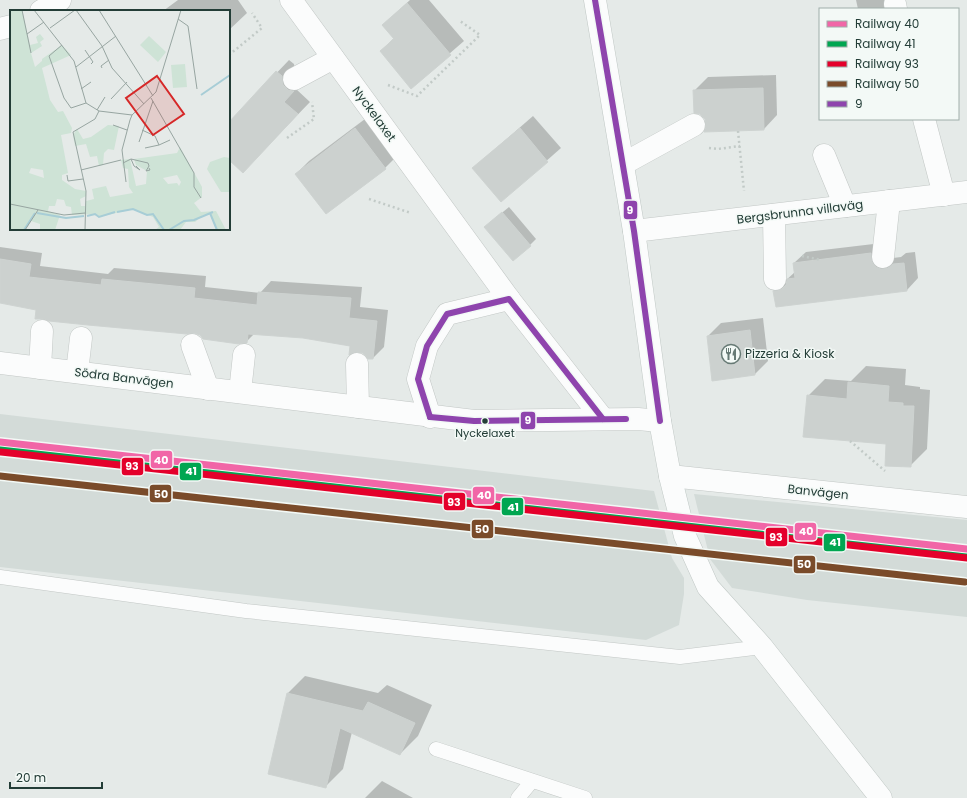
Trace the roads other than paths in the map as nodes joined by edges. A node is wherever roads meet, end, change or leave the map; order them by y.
1 (291, 0) edge
2 (595, 0) edge
3 (10, 26) edge
4 (0, 29) edge
5 (333, 58) junction
6 (294, 79) dead end
7 (924, 120) edge
8 (694, 125) dead end
9 (824, 155) dead end
10 (623, 164) junction
11 (967, 192) edge
12 (944, 194) junction
13 (889, 201) junction
14 (845, 206) junction
15 (774, 215) junction
16 (634, 231) junction
17 (883, 257) dead end
18 (775, 279) dead end
19 (509, 299) junction
20 (42, 331) dead end
21 (81, 338) dead end
22 (192, 345) dead end
23 (244, 355) dead end
24 (0, 363) edge
25 (357, 364) dead end
26 (40, 368) junction
27 (77, 372) junction
28 (208, 389) junction
29 (240, 392) junction
30 (358, 408) junction
31 (430, 417) junction
32 (603, 419) junction
33 (660, 421) junction
34 (670, 476) junction
35 (967, 507) edge
36 (0, 577) edge
37 (762, 647) junction
38 (436, 748) dead end
39 (532, 781) junction
40 (518, 798) edge
41 (585, 798) edge
42 (881, 798) edge

1 - 5 street, Nyckelaxet
2 - 10 street
3 - 4 street
5 - 6 street
5 - 19 street, Nyckelaxet
7 - 12 street
8 - 10 street
9 - 14 street
10 - 16 street
11 - 12 street, Bergsbrunna villaväg
12 - 13 street, Bergsbrunna villaväg
13 - 14 street, Bergsbrunna villaväg
13 - 17 street
14 - 15 street, Bergsbrunna villaväg
15 - 16 street, Bergsbrunna villaväg
15 - 18 street
16 - 33 street
19 - 31 street
19 - 32 street, Nyckelaxet
20 - 26 street
21 - 27 street, Södra Banvägen
22 - 28 street
23 - 29 street
24 - 26 street, Södra Banvägen
25 - 30 street
26 - 27 street, Södra Banvägen
27 - 28 street, Södra Banvägen
28 - 29 street, Södra Banvägen
29 - 30 street, Södra Banvägen
30 - 31 street, Södra Banvägen
31 - 32 street, Södra Banvägen
32 - 33 street, Södra Banvägen
33 - 34 street
34 - 35 street, Banvägen
34 - 37 street
36 - 37 lane
37 - 42 street
38 - 39 lane
39 - 40 lane
39 - 41 lane

